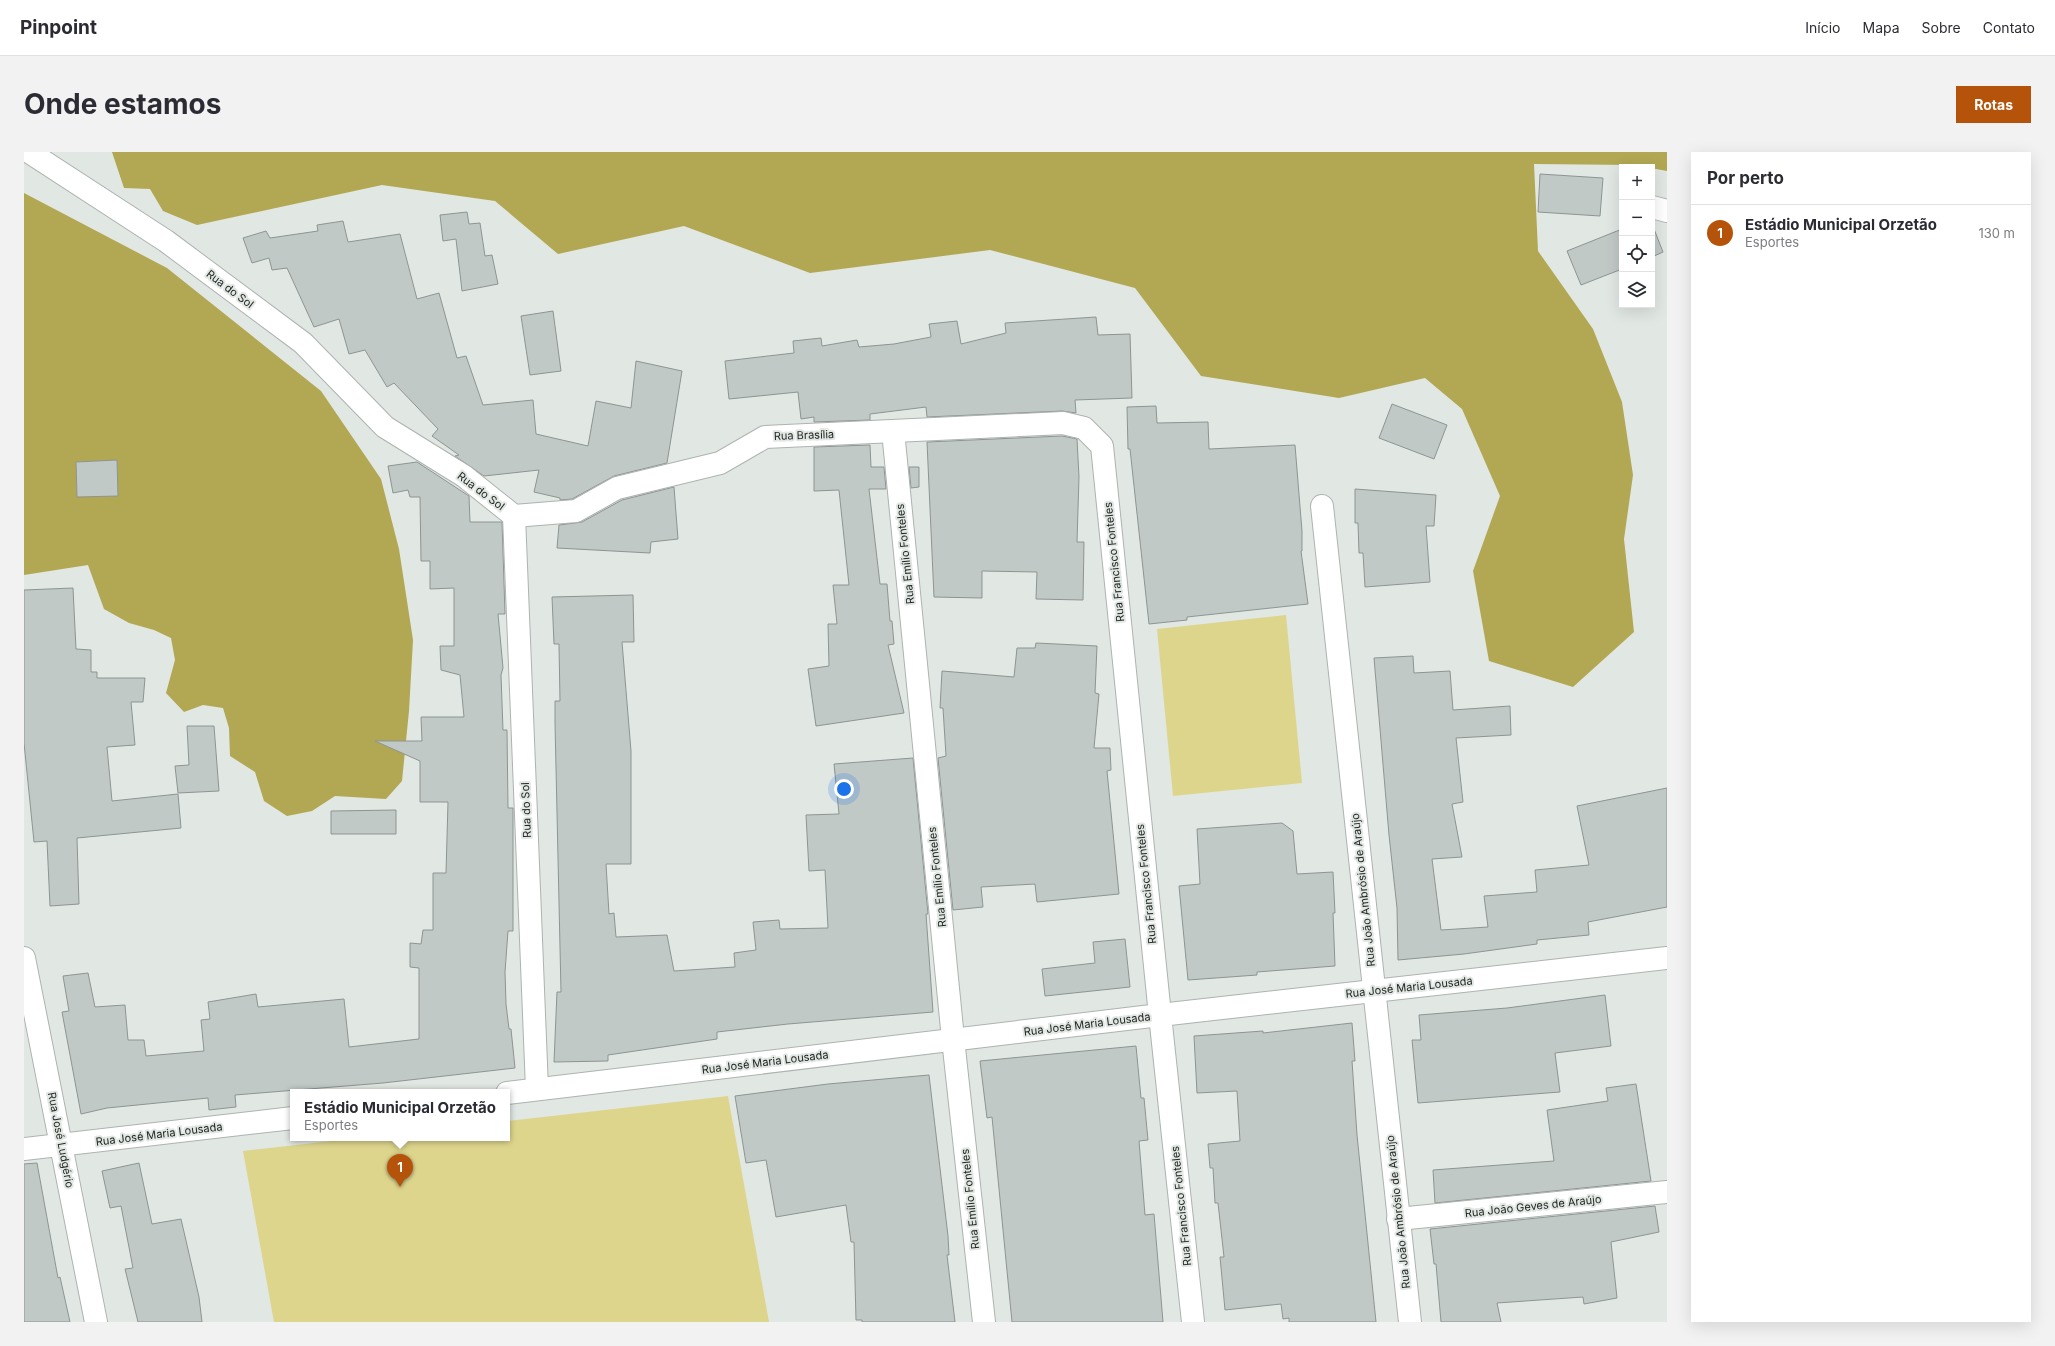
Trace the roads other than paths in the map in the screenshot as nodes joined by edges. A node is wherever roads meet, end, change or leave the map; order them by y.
1 (29, 152) edge
2 (1655, 209) edge
3 (1667, 211) edge
4 (893, 431) junction
5 (1102, 446) joint
6 (1322, 506) dead end
7 (514, 516) junction
8 (24, 958) edge
9 (1667, 958) edge
10 (1374, 991) junction
11 (1160, 1015) junction
12 (953, 1040) junction
13 (537, 1089) junction
14 (510, 1093) edge
15 (290, 1118) edge
16 (62, 1145) junction
17 (24, 1149) edge
18 (1667, 1192) edge
19 (1398, 1220) junction
20 (96, 1322) edge
21 (984, 1322) edge
22 (1194, 1322) edge
23 (1410, 1322) edge

1 - 7 street, Rua do Sol
2 - 3 street
4 - 5 street, Rua Brasília
4 - 7 street, Rua Brasília
4 - 12 street, Rua Emílio Fonteles
5 - 11 street, Rua Francisco Fonteles
6 - 10 street, Rua João Ambrósio de Araújo
7 - 13 street, Rua do Sol
8 - 16 street, Rua José Ludgério
9 - 10 street, Rua José Maria Lousada
10 - 11 street, Rua José Maria Lousada
10 - 19 street, Rua João Ambrósio de Araújo
11 - 12 street, Rua José Maria Lousada
11 - 22 street, Rua Francisco Fonteles
12 - 13 street, Rua José Maria Lousada
12 - 21 street, Rua Emílio Fonteles
13 - 14 street, Rua José Maria Lousada
15 - 16 street, Rua José Maria Lousada
16 - 17 street, Rua José Maria Lousada
16 - 20 street, Rua José Ludgério
18 - 19 street, Rua João Geves de Araújo
19 - 23 street, Rua João Ambrósio de Araújo

